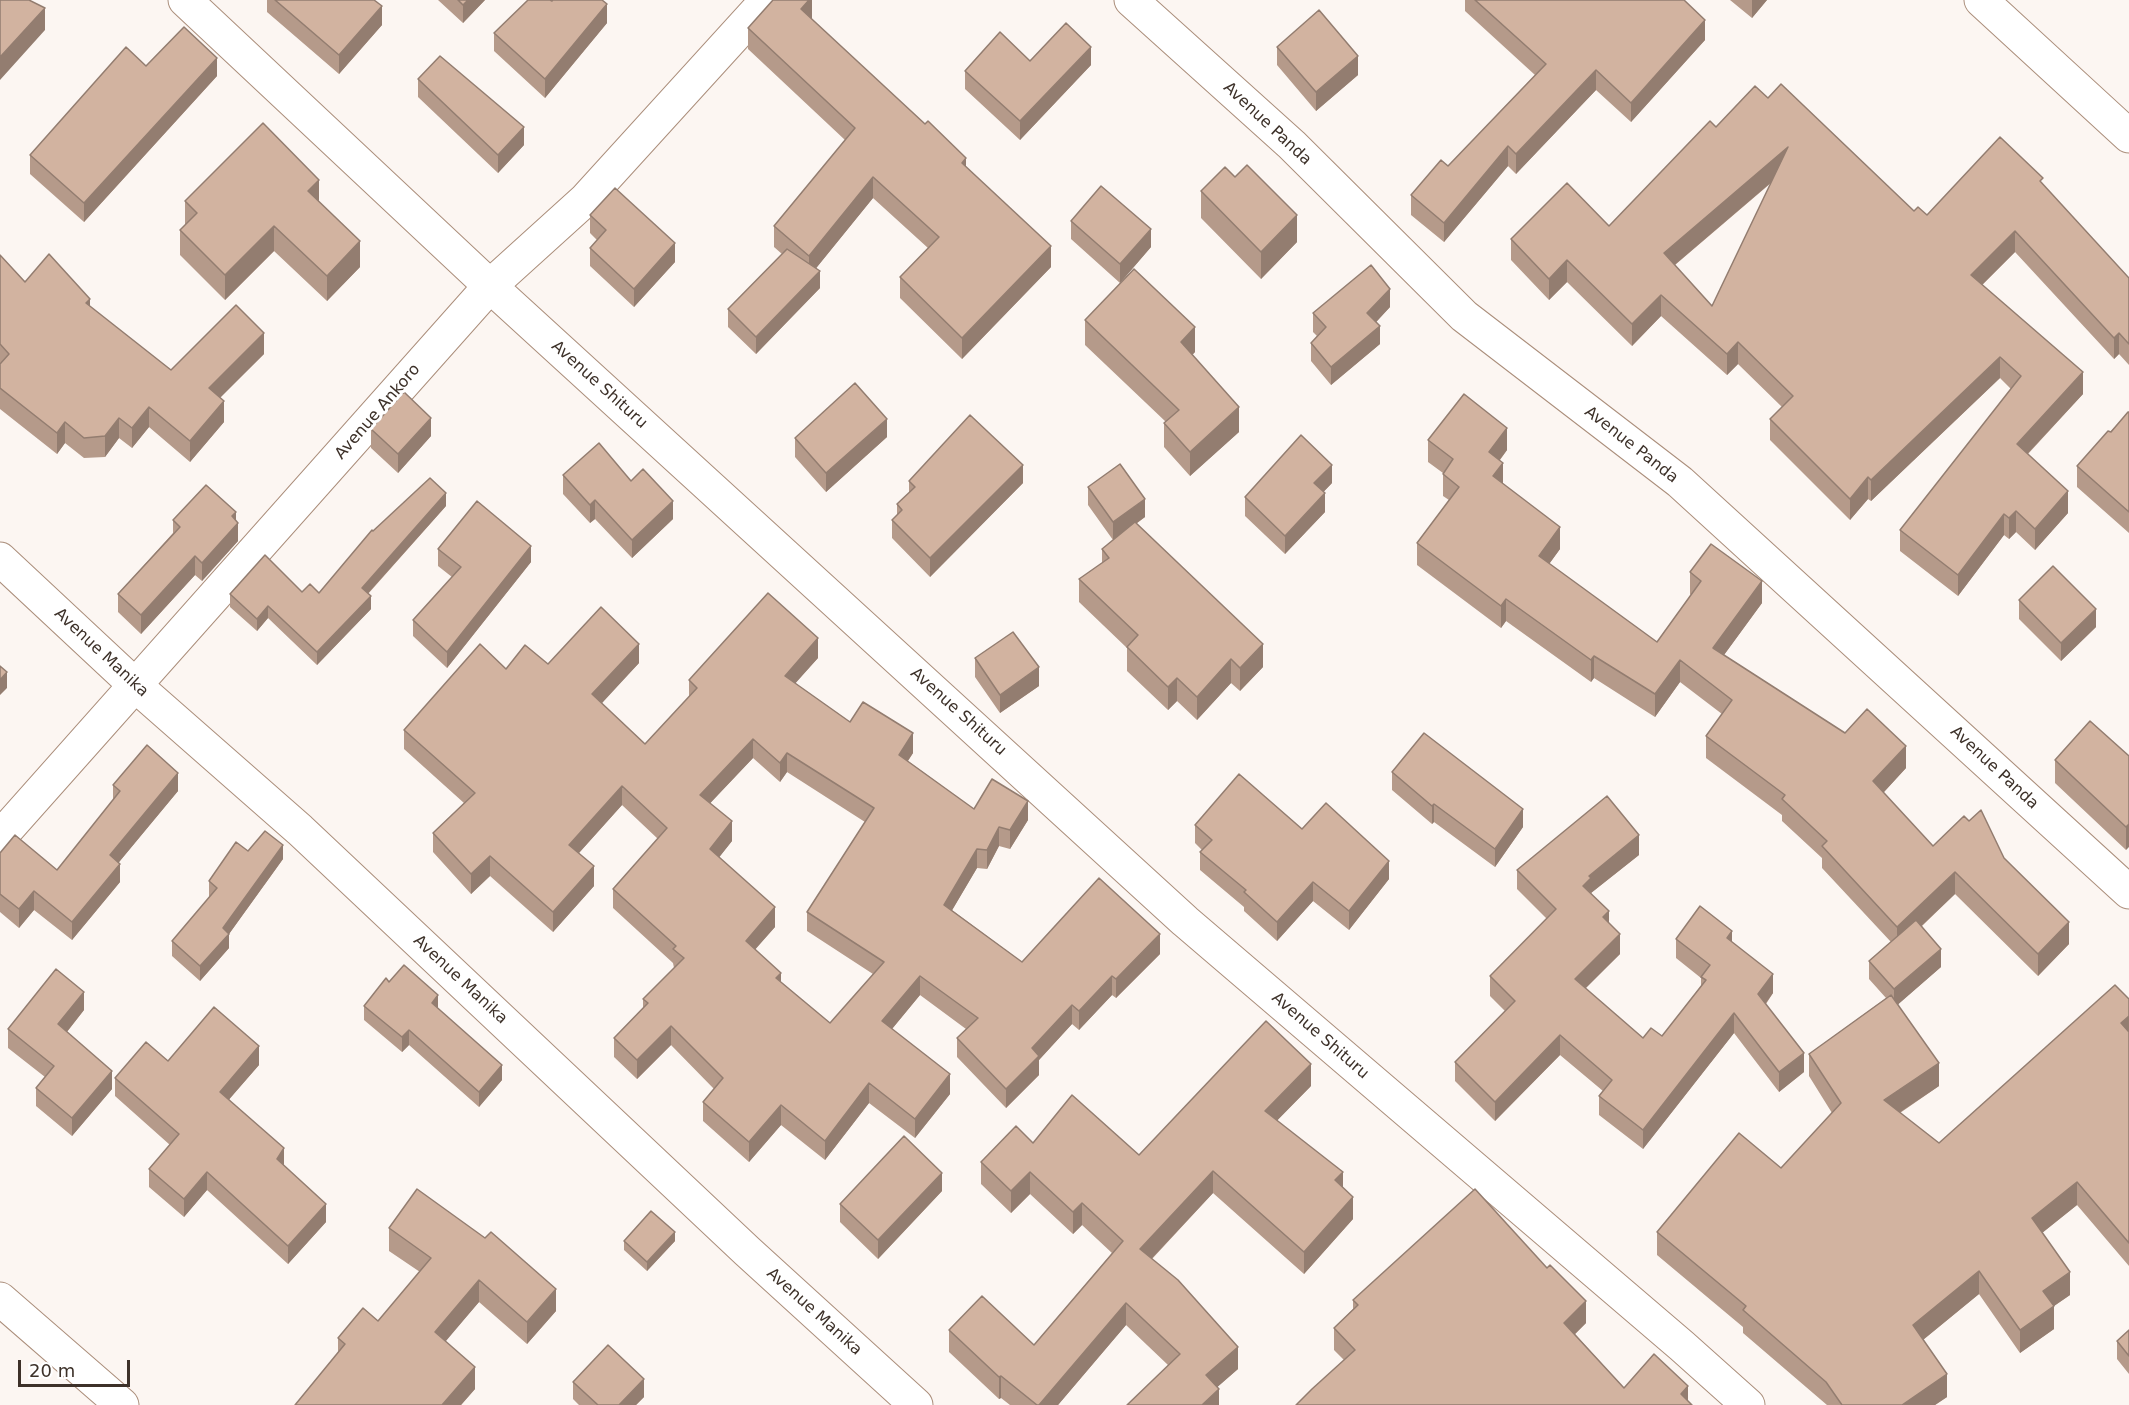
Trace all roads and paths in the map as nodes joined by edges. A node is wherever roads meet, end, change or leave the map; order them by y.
1 (185, 0) edge
2 (767, 0) edge
3 (1131, 0) edge
4 (1981, 0) edge
5 (2129, 136) edge
6 (490, 286) junction
7 (0, 559) edge
8 (136, 686) junction
9 (0, 837) edge
10 (2129, 892) edge
11 (0, 1299) edge
12 (122, 1405) edge
13 (916, 1405) edge
14 (1748, 1405) edge

1 - 6 street, Avenue Shituru
2 - 6 street, Avenue Ankoro
3 - 10 street, Avenue Panda
4 - 5 street
6 - 8 street, Avenue Ankoro
6 - 14 street, Avenue Shituru
7 - 8 street, Avenue Manika
8 - 9 street, Avenue Ankoro
8 - 13 street, Avenue Manika
11 - 12 street

